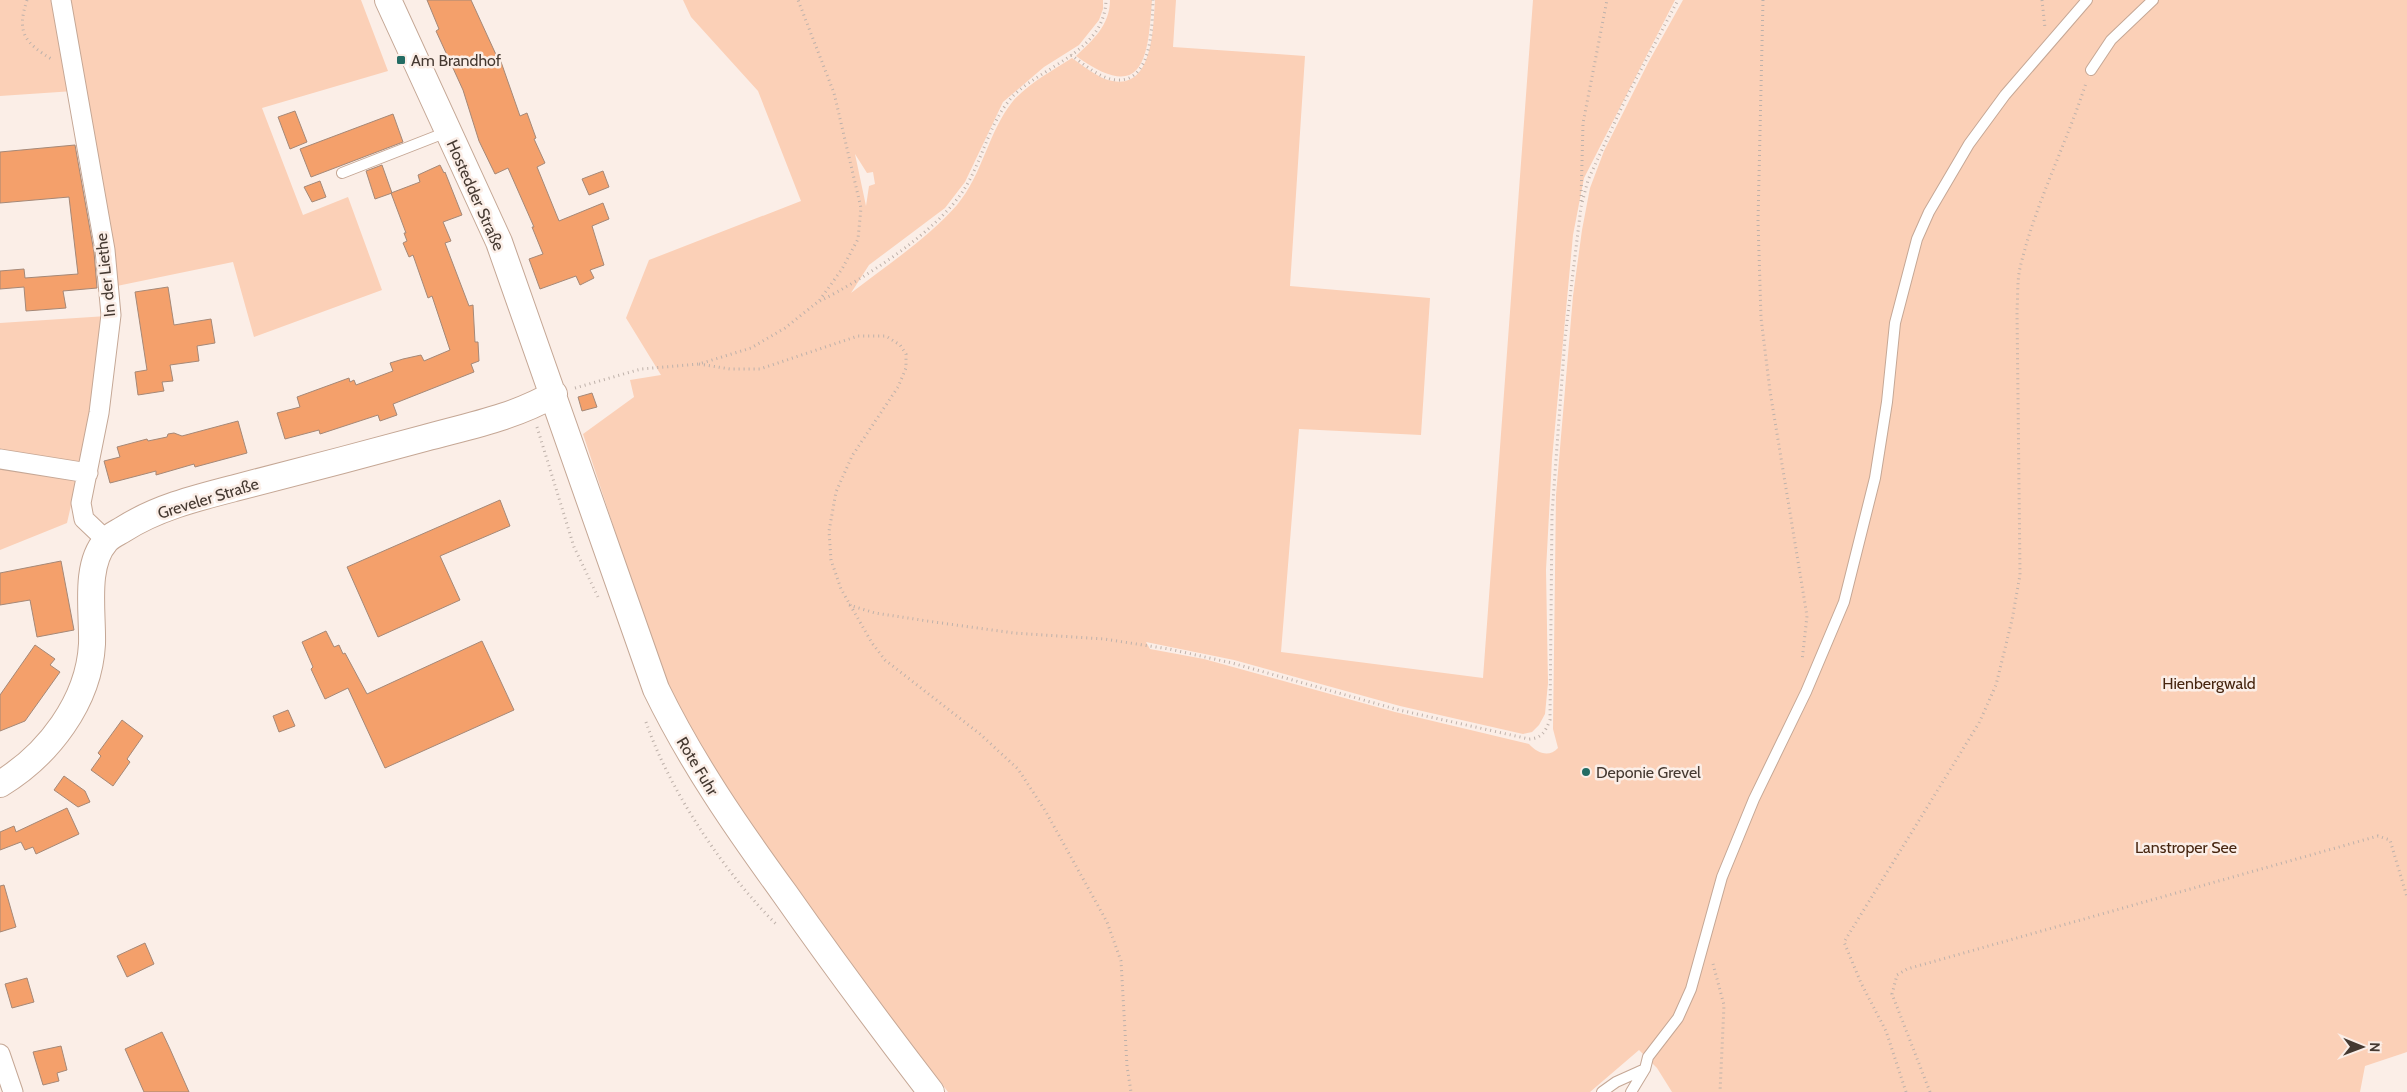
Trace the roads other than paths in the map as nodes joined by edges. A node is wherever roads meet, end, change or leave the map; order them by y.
1 (61, 0) edge
2 (388, 0) edge
3 (2087, 0) edge
4 (2153, 0) edge
5 (2090, 70) road end
6 (448, 131) junction
7 (342, 173) dead end
8 (554, 394) junction
9 (0, 459) edge
10 (88, 473) junction
11 (106, 540) junction
12 (0, 784) edge
13 (1, 1059) edge
14 (1645, 1069) junction
15 (13, 1092) edge
16 (931, 1092) edge
17 (1602, 1092) edge
18 (1631, 1092) edge

1 - 10 street, In der Liethe
2 - 6 main road, Hostedder Straße
3 - 14 lane
4 - 5 lane
6 - 7 lane
6 - 8 main road, Hostedder Straße
8 - 11 main road, Greveler Straße
8 - 16 main road, Rote Fuhr
9 - 10 street
10 - 11 street, In der Liethe
11 - 12 main road
13 - 15 street
14 - 17 lane
14 - 18 lane

